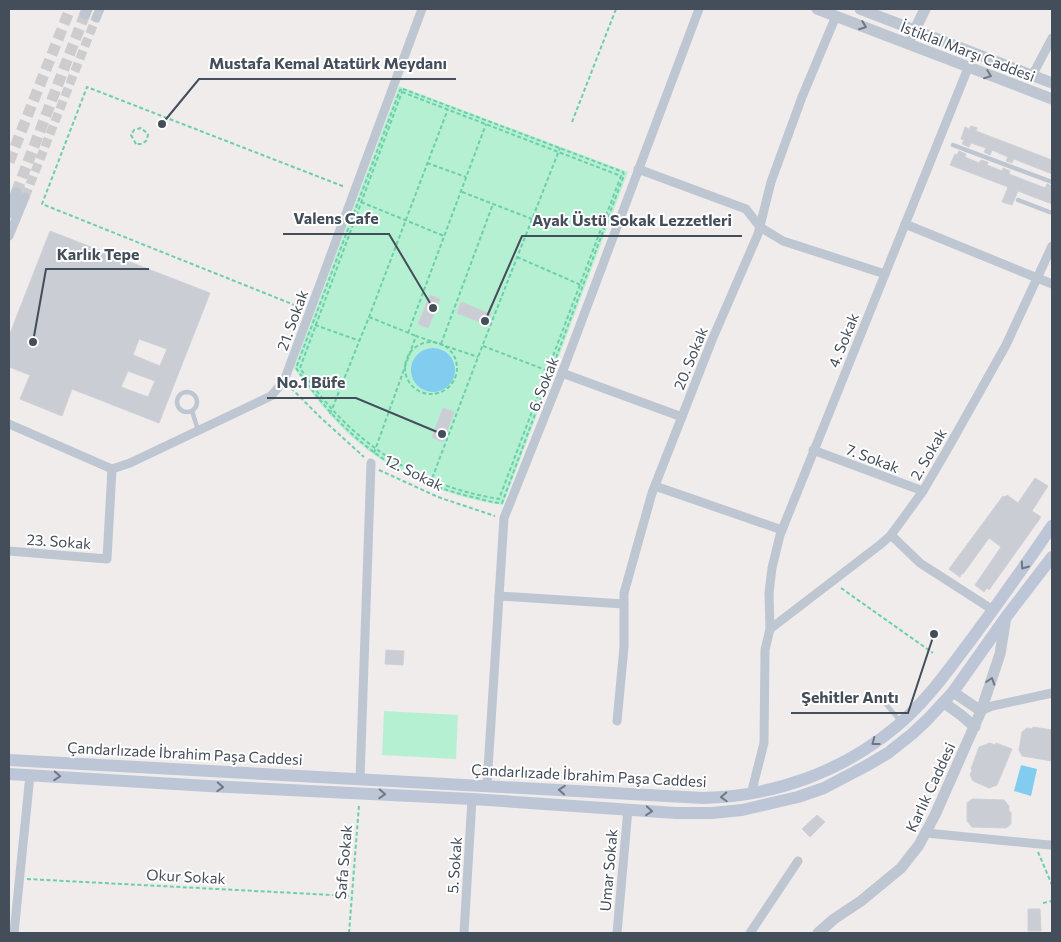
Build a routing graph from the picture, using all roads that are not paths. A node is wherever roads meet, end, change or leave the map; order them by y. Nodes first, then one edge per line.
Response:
1 (100, 9) edge
2 (422, 9) edge
3 (699, 9) edge
4 (817, 9) edge
5 (860, 9) edge
6 (925, 9) edge
7 (836, 16) junction
8 (96, 18) tunnel mouth
9 (914, 30) junction
10 (1052, 38) edge
11 (909, 45) junction
12 (968, 68) junction
13 (1032, 76) junction
14 (1052, 83) edge
15 (1052, 100) edge
16 (953, 145) dead end
17 (638, 170) junction
18 (1052, 182) edge
19 (20, 195) joint
20 (1018, 200) dead end
21 (9, 213) edge
22 (1052, 214) edge
23 (905, 224) junction
24 (760, 227) junction
25 (9, 236) edge
26 (1052, 246) edge
27 (885, 274) junction
28 (1037, 278) junction
29 (1052, 284) edge
30 (562, 373) junction
31 (192, 410) junction
32 (682, 418) junction
33 (9, 424) edge
34 (199, 432) junction
35 (813, 450) junction
36 (371, 463) road end
37 (112, 469) junction
38 (655, 486) junction
39 (923, 491) junction
40 (1052, 526) edge
41 (782, 530) junction
42 (891, 535) junction
43 (9, 551) edge
44 (1052, 557) edge
45 (499, 596) junction
46 (624, 604) junction
47 (993, 610) junction
48 (1006, 617) junction
49 (770, 629) junction
50 (939, 683) junction
51 (953, 692) junction
52 (1052, 693) edge
53 (880, 697) dead end
54 (943, 702) junction
55 (981, 711) junction
56 (617, 721) dead end
57 (901, 722) junction
58 (975, 728) junction
59 (9, 760) edge
60 (9, 774) edge
61 (30, 775) junction
62 (360, 779) junction
63 (487, 785) junction
64 (752, 794) junction
65 (472, 799) junction
66 (628, 809) junction
67 (926, 833) junction
68 (1050, 845) dead end
69 (798, 861) dead end
70 (14, 933) edge
71 (464, 933) edge
72 (617, 933) edge
73 (750, 933) edge
74 (818, 933) edge

1 - 8 street
2 - 34 street, 21. Sokak
3 - 17 street, 6. Sokak
4 - 7 street, İstiklal Marşı Caddesi
5 - 9 street, İstiklal Marşı Caddesi
6 - 9 street
7 -> 11 street, İstiklal Marşı Caddesi
7 - 24 street, 20. Sokak
9 - 11 street
9 - 13 street, İstiklal Marşı Caddesi
10 - 13 street
11 - 12 street, İstiklal Marşı Caddesi
12 -> 15 street, İstiklal Marşı Caddesi
12 - 23 street, 4. Sokak
13 - 14 street, İstiklal Marşı Caddesi
16 - 18 lane
17 - 24 street
17 - 30 street, 6. Sokak
19 - 21 street
19 - 25 street
20 - 22 lane
23 - 27 street, 4. Sokak
23 - 28 street
24 - 27 street
24 - 32 street, 20. Sokak
26 - 28 street, 2. Sokak
27 - 35 street, 4. Sokak
28 - 29 street
28 - 39 street, 2. Sokak
30 - 32 street
30 - 45 street, 6. Sokak
31 - 31 lane
31 - 34 lane
32 - 38 street, 20. Sokak
33 - 37 street
34 - 37 street, 21. Sokak
35 - 39 street, 7. Sokak
35 - 41 street, 4. Sokak
36 - 62 street
37 - 43 street, 23. Sokak
38 - 41 street
38 - 46 street, 20. Sokak
39 - 42 street, 2. Sokak
40 -> 47 main road, Çandarlızade İbrahim Paşa Caddesi
41 - 49 street, 4. Sokak
42 - 47 street
42 - 49 street, 2. Sokak
44 - 48 main road, Çandarlızade İbrahim Paşa Caddesi
45 - 46 street
45 - 63 street, 6. Sokak
46 - 56 street, 20. Sokak
47 - 50 main road, Çandarlızade İbrahim Paşa Caddesi
48 - 51 main road, Çandarlızade İbrahim Paşa Caddesi
55 -> 48 street, Karlık Caddesi
49 - 64 street, 4. Sokak
50 - 51 main road
50 - 57 main road, Çandarlızade İbrahim Paşa Caddesi
51 - 54 main road, Çandarlızade İbrahim Paşa Caddesi
51 - 55 street
52 - 55 street
53 - 57 lane
54 - 58 street
66 -> 54 main road, Çandarlızade İbrahim Paşa Caddesi
55 - 58 street, Karlık Caddesi
57 -> 64 main road, Çandarlızade İbrahim Paşa Caddesi
58 - 67 street, Karlık Caddesi
59 - 62 main road, Çandarlızade İbrahim Paşa Caddesi
60 - 61 main road, Çandarlızade İbrahim Paşa Caddesi
61 -> 65 main road, Çandarlızade İbrahim Paşa Caddesi
61 - 70 street
62 - 63 main road, Çandarlızade İbrahim Paşa Caddesi
64 -> 63 main road, Çandarlızade İbrahim Paşa Caddesi
65 - 66 main road, Çandarlızade İbrahim Paşa Caddesi
65 - 71 street, 5. Sokak
66 - 72 street, Umar Sokak
67 - 68 street
67 - 74 street, Karlık Caddesi
69 - 73 street

